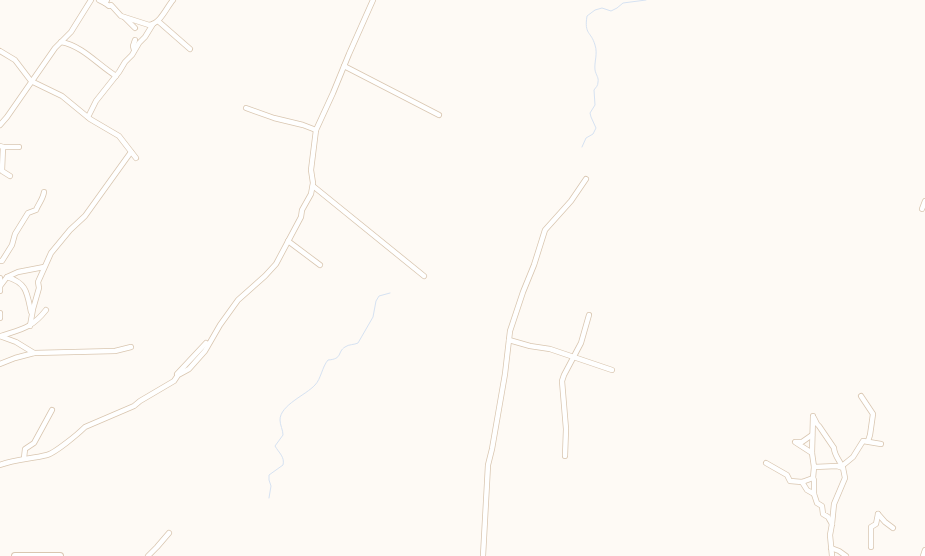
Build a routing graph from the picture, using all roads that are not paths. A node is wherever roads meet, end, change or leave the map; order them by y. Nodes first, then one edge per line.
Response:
1 (90, 0) edge
2 (99, 0) edge
3 (174, 0) edge
4 (373, 0) edge
5 (106, 1) edge
6 (124, 17) junction
7 (158, 21) junction
8 (153, 24) junction
9 (135, 28) dead end
10 (135, 40) dead end
11 (61, 42) junction
12 (190, 49) dead end
13 (0, 51) edge
14 (134, 51) junction
15 (344, 66) junction
16 (116, 76) junction
17 (31, 81) junction
18 (246, 108) dead end
19 (439, 115) dead end
20 (88, 117) junction
21 (0, 125) edge
22 (316, 130) junction
23 (2, 146) edge
24 (19, 147) dead end
25 (131, 152) junction
26 (136, 158) dead end
27 (10, 176) dead end
28 (586, 179) dead end
29 (312, 186) junction
30 (44, 192) dead end
31 (925, 201) edge
32 (922, 209) dead end
33 (288, 241) junction
34 (0, 262) edge
35 (320, 265) dead end
36 (44, 268) junction
37 (424, 276) dead end
38 (6, 277) junction
39 (0, 278) edge
40 (1, 285) edge
41 (0, 291) edge
42 (46, 310) dead end
43 (0, 313) edge
44 (32, 315) junction
45 (590, 315) dead end
46 (0, 318) edge
47 (30, 326) junction
48 (16, 332) junction
49 (0, 335) edge
50 (509, 340) junction
51 (16, 342) junction
52 (131, 347) dead end
53 (34, 353) junction
54 (574, 356) junction
55 (1, 363) edge
56 (612, 370) dead end
57 (861, 396) dead end
58 (52, 410) dead end
59 (812, 435) junction
60 (868, 441) junction
61 (881, 444) dead end
62 (812, 453) junction
63 (566, 456) dead end
64 (24, 458) junction
65 (766, 463) dead end
66 (0, 465) edge
67 (814, 467) junction
68 (842, 467) junction
69 (813, 478) junction
70 (802, 482) junction
71 (814, 494) junction
72 (832, 524) junction
73 (893, 528) dead end
74 (169, 533) dead end
75 (871, 547) dead end
76 (831, 548) junction
77 (925, 550) edge
78 (15, 556) edge
79 (60, 556) edge
80 (148, 556) edge
81 (483, 556) edge
82 (832, 556) edge
83 (846, 556) edge
84 (923, 556) edge

1 - 11 street
2 - 5 street
3 - 7 street
4 - 15 street
5 - 6 street
6 - 8 street
6 - 9 street
7 - 8 street
7 - 12 street
8 - 14 street
10 - 14 street
11 - 16 street
11 - 17 street
13 - 17 street
14 - 16 street
15 - 19 street
15 - 22 street
16 - 20 street
17 - 20 street
17 - 21 street
18 - 22 street
20 - 25 street
22 - 29 street
23 - 24 street
23 - 27 street
25 - 26 street
25 - 36 street
28 - 50 street
29 - 33 street
29 - 37 street
30 - 34 street
31 - 32 street
33 - 35 street
33 - 64 street
36 - 38 street
36 - 44 street
38 - 40 street
38 - 44 street
39 - 40 street
40 - 41 street
42 - 47 street
43 - 46 street
44 - 47 street
45 - 54 street
47 - 48 street
48 - 49 street
48 - 51 street
49 - 51 street
50 - 54 street
50 - 81 street
51 - 53 street
52 - 53 street
53 - 55 street
54 - 56 street
54 - 63 street
57 - 60 street
58 - 64 street
59 - 62 street
59 - 62 street
59 - 68 street
60 - 61 street
60 - 68 street
62 - 67 street
64 - 66 street
65 - 70 street
67 - 68 street
67 - 69 street
68 - 72 street
69 - 70 street
69 - 71 street
70 - 71 street
71 - 72 street
72 - 76 street
73 - 75 street
74 - 80 street
76 - 82 street
76 - 83 street
77 - 84 street
78 - 79 street

